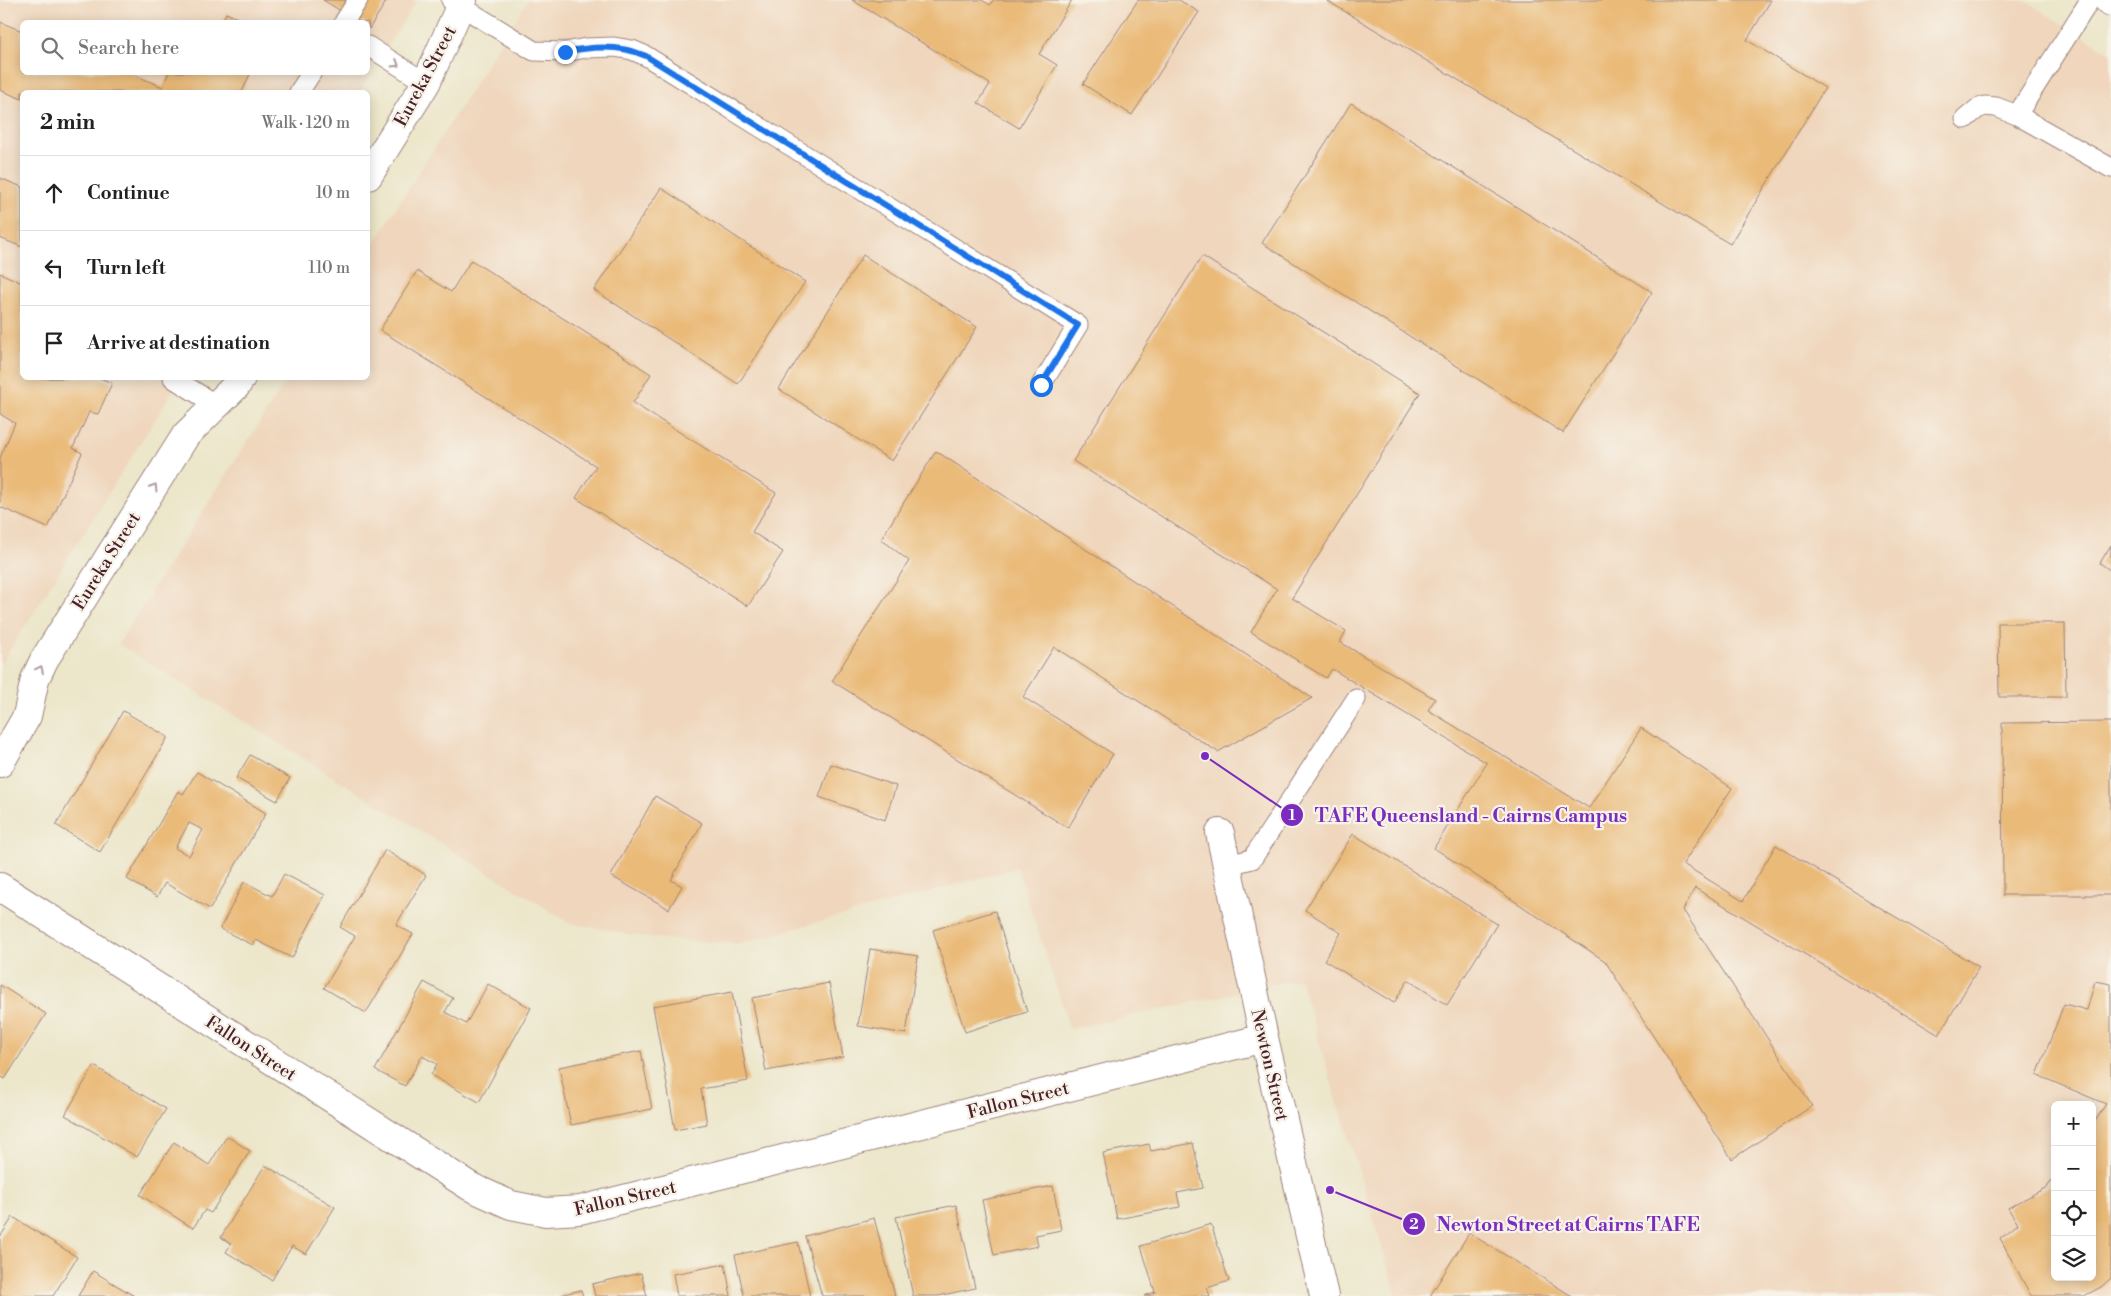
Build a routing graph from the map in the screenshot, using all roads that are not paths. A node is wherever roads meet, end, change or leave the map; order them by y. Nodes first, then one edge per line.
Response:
1 (358, 0) edge
2 (2090, 0) edge
3 (2108, 0) edge
4 (458, 2) edge
5 (2111, 2) edge
6 (345, 20) edge
7 (370, 47) edge
8 (310, 75) edge
9 (426, 83) junction
10 (300, 90) edge
11 (2017, 115) junction
12 (1965, 119) dead end
13 (2111, 168) edge
14 (370, 173) edge
15 (176, 380) edge
16 (240, 380) edge
17 (1041, 385) dead end
18 (216, 405) junction
19 (1356, 699) dead end
20 (0, 762) edge
21 (1220, 833) dead end
22 (1228, 865) junction
23 (0, 887) edge
24 (1264, 1038) junction
25 (1324, 1296) edge

1 - 6 lane
2 - 11 lane
3 - 5 street
4 - 9 street, Eureka Street
4 - 17 lane
7 -> 9 lane
8 - 10 lane
9 - 14 street, Eureka Street
11 - 12 lane
11 - 13 lane
15 - 18 lane
16 - 18 street, Eureka Street
20 -> 18 street, Eureka Street
19 - 22 lane
21 - 22 street, Newton Street
22 - 24 street, Newton Street
23 - 24 street, Fallon Street
24 - 25 street, Newton Street

